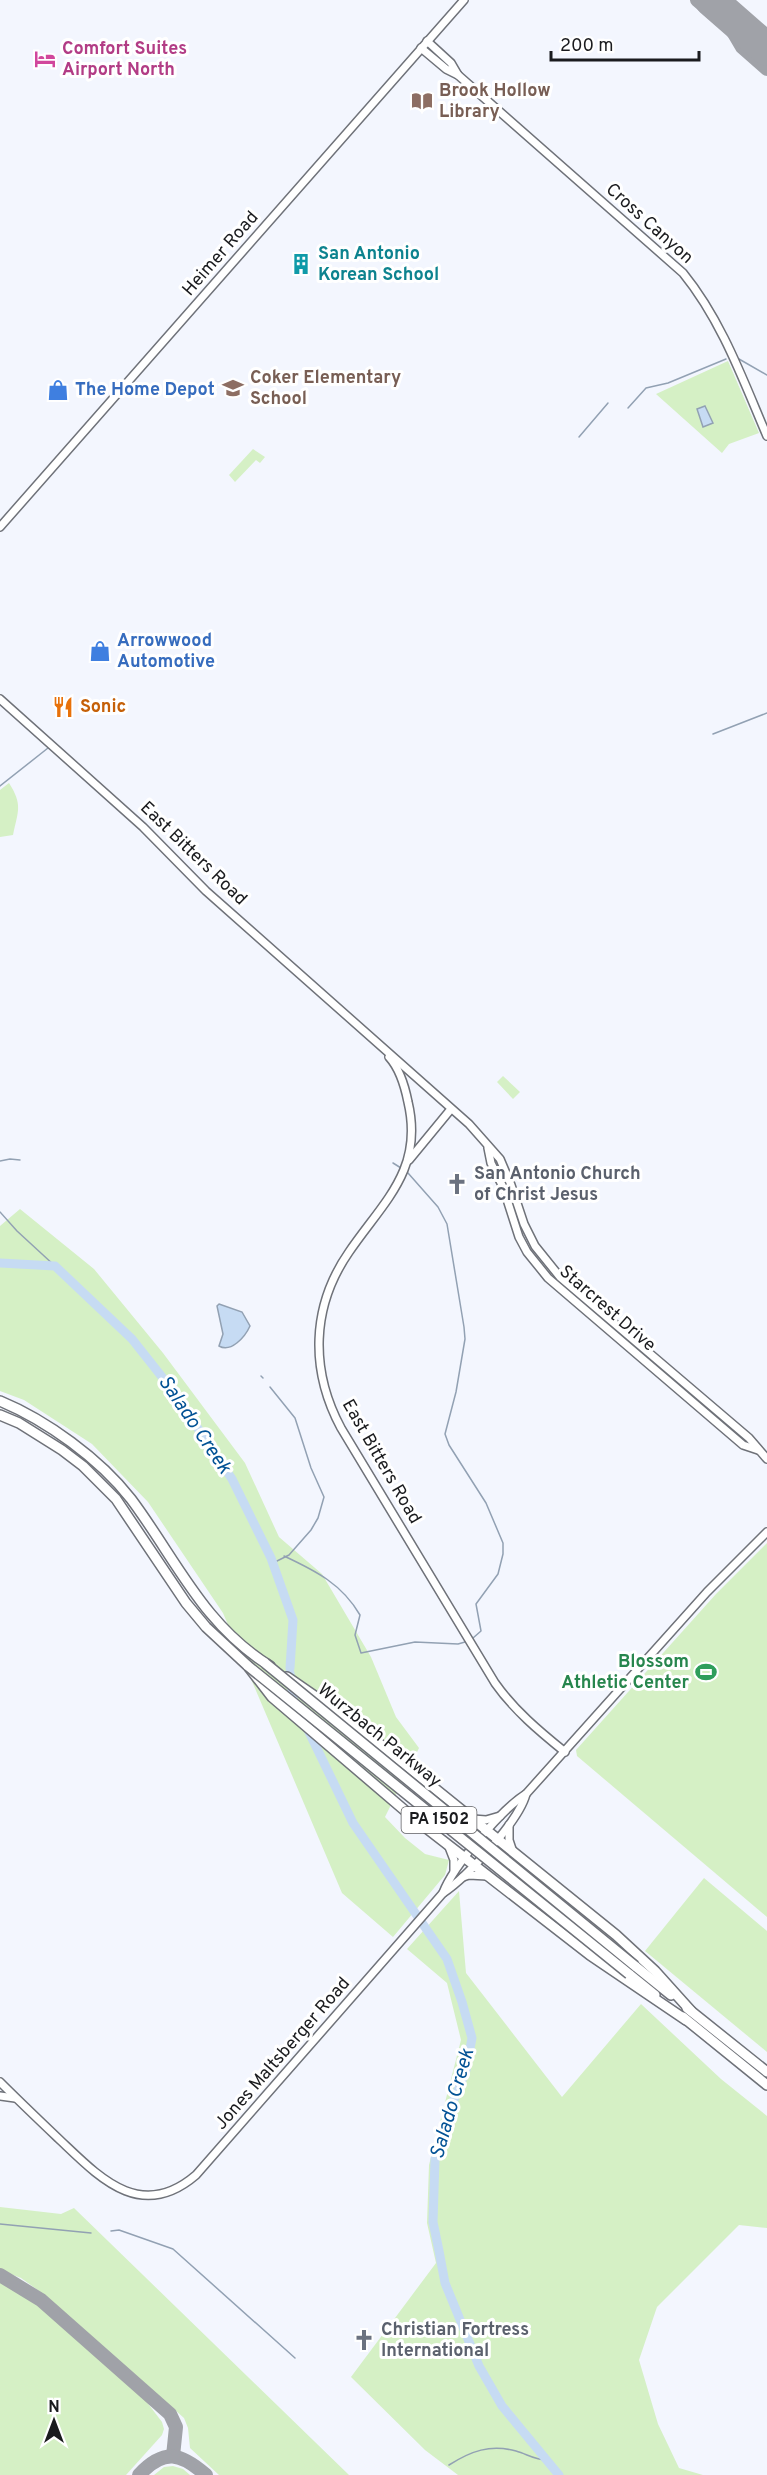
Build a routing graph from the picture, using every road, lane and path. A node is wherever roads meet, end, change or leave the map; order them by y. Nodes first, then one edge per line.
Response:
1 (464, 0) edge
2 (427, 41) junction
3 (421, 48) junction
4 (458, 75) junction
5 (767, 436) edge
6 (0, 527) edge
7 (0, 699) edge
8 (365, 1030) junction
9 (451, 1109) junction
10 (488, 1148) junction
11 (409, 1160) junction
12 (517, 1204) junction
13 (508, 1206) junction
14 (537, 1249) junction
15 (529, 1254) junction
16 (0, 1401) edge
17 (0, 1414) edge
18 (760, 1451) junction
19 (767, 1459) edge
20 (767, 1532) edge
21 (265, 1663) junction
22 (248, 1666) junction
23 (565, 1752) junction
24 (526, 1794) junction
25 (502, 1815) junction
26 (470, 1818) junction
27 (509, 1824) junction
28 (487, 1832) junction
29 (496, 1840) junction
30 (448, 1845) junction
31 (513, 1852) junction
32 (465, 1857) junction
33 (474, 1864) junction
34 (454, 1872) junction
35 (491, 1876) junction
36 (463, 1877) junction
37 (443, 1893) junction
38 (632, 1970) junction
39 (688, 2015) junction
40 (767, 2072) edge
41 (0, 2082) edge
42 (767, 2085) edge
43 (0, 2096) edge
44 (16, 2098) junction

1 - 2 main road, Heimer Road
2 - 3 main road, Heimer Road
2 - 4 main road, Cross Canyon
3 - 4 main road, Cross Canyon
3 - 6 main road, Heimer Road
4 - 5 main road, Cross Canyon
7 - 8 main road, East Bitters Road
8 - 9 main road, Starcrest Drive
8 - 11 main road
9 - 10 main road, Starcrest Drive
9 - 11 main road
10 - 12 main road, Starcrest Drive
10 - 13 main road, Starcrest Drive
11 - 23 main road, East Bitters Road
12 - 13 main road
12 - 14 main road, Starcrest Drive
13 - 15 main road, Starcrest Drive
14 - 15 main road
14 - 18 main road, Starcrest Drive
15 - 18 main road, Starcrest Drive
16 - 21 highway, Wurzbach Parkway / PA 1502
17 - 22 highway, Wurzbach Parkway / PA 1502
18 - 19 main road, Starcrest Drive
20 - 23 main road, Jones Maltsberger Road
21 - 26 highway, bridge
21 - 38 highway, Wurzbach Parkway / PA 1502, bridge
22 - 30 highway, bridge
22 - 38 highway, Wurzbach Parkway / PA 1502, bridge
23 - 24 main road, Jones Maltsberger Road
24 - 25 main road, Jones Maltsberger Road
24 - 27 main road, Jones Maltsberger Road
25 - 26 main road
25 - 28 main road, Jones Maltsberger Road
26 - 28 highway
27 - 29 main road, Jones Maltsberger Road
27 - 31 main road
28 - 29 highway
28 - 32 main road, Jones Maltsberger Road
29 - 31 highway
29 - 33 main road, Jones Maltsberger Road
30 - 32 highway
30 - 34 main road
31 - 35 highway
31 - 39 highway
32 - 33 highway
32 - 34 main road, Jones Maltsberger Road
33 - 35 highway
33 - 36 main road, Jones Maltsberger Road
34 - 37 main road, Jones Maltsberger Road
35 - 36 main road
35 - 39 highway
36 - 37 main road, Jones Maltsberger Road
37 - 44 main road, Jones Maltsberger Road
38 - 39 highway, Wurzbach Parkway / PA 1502
39 - 40 highway, Wurzbach Parkway / PA 1502
39 - 42 highway, Wurzbach Parkway / PA 1502
41 - 44 main road
43 - 44 main road

